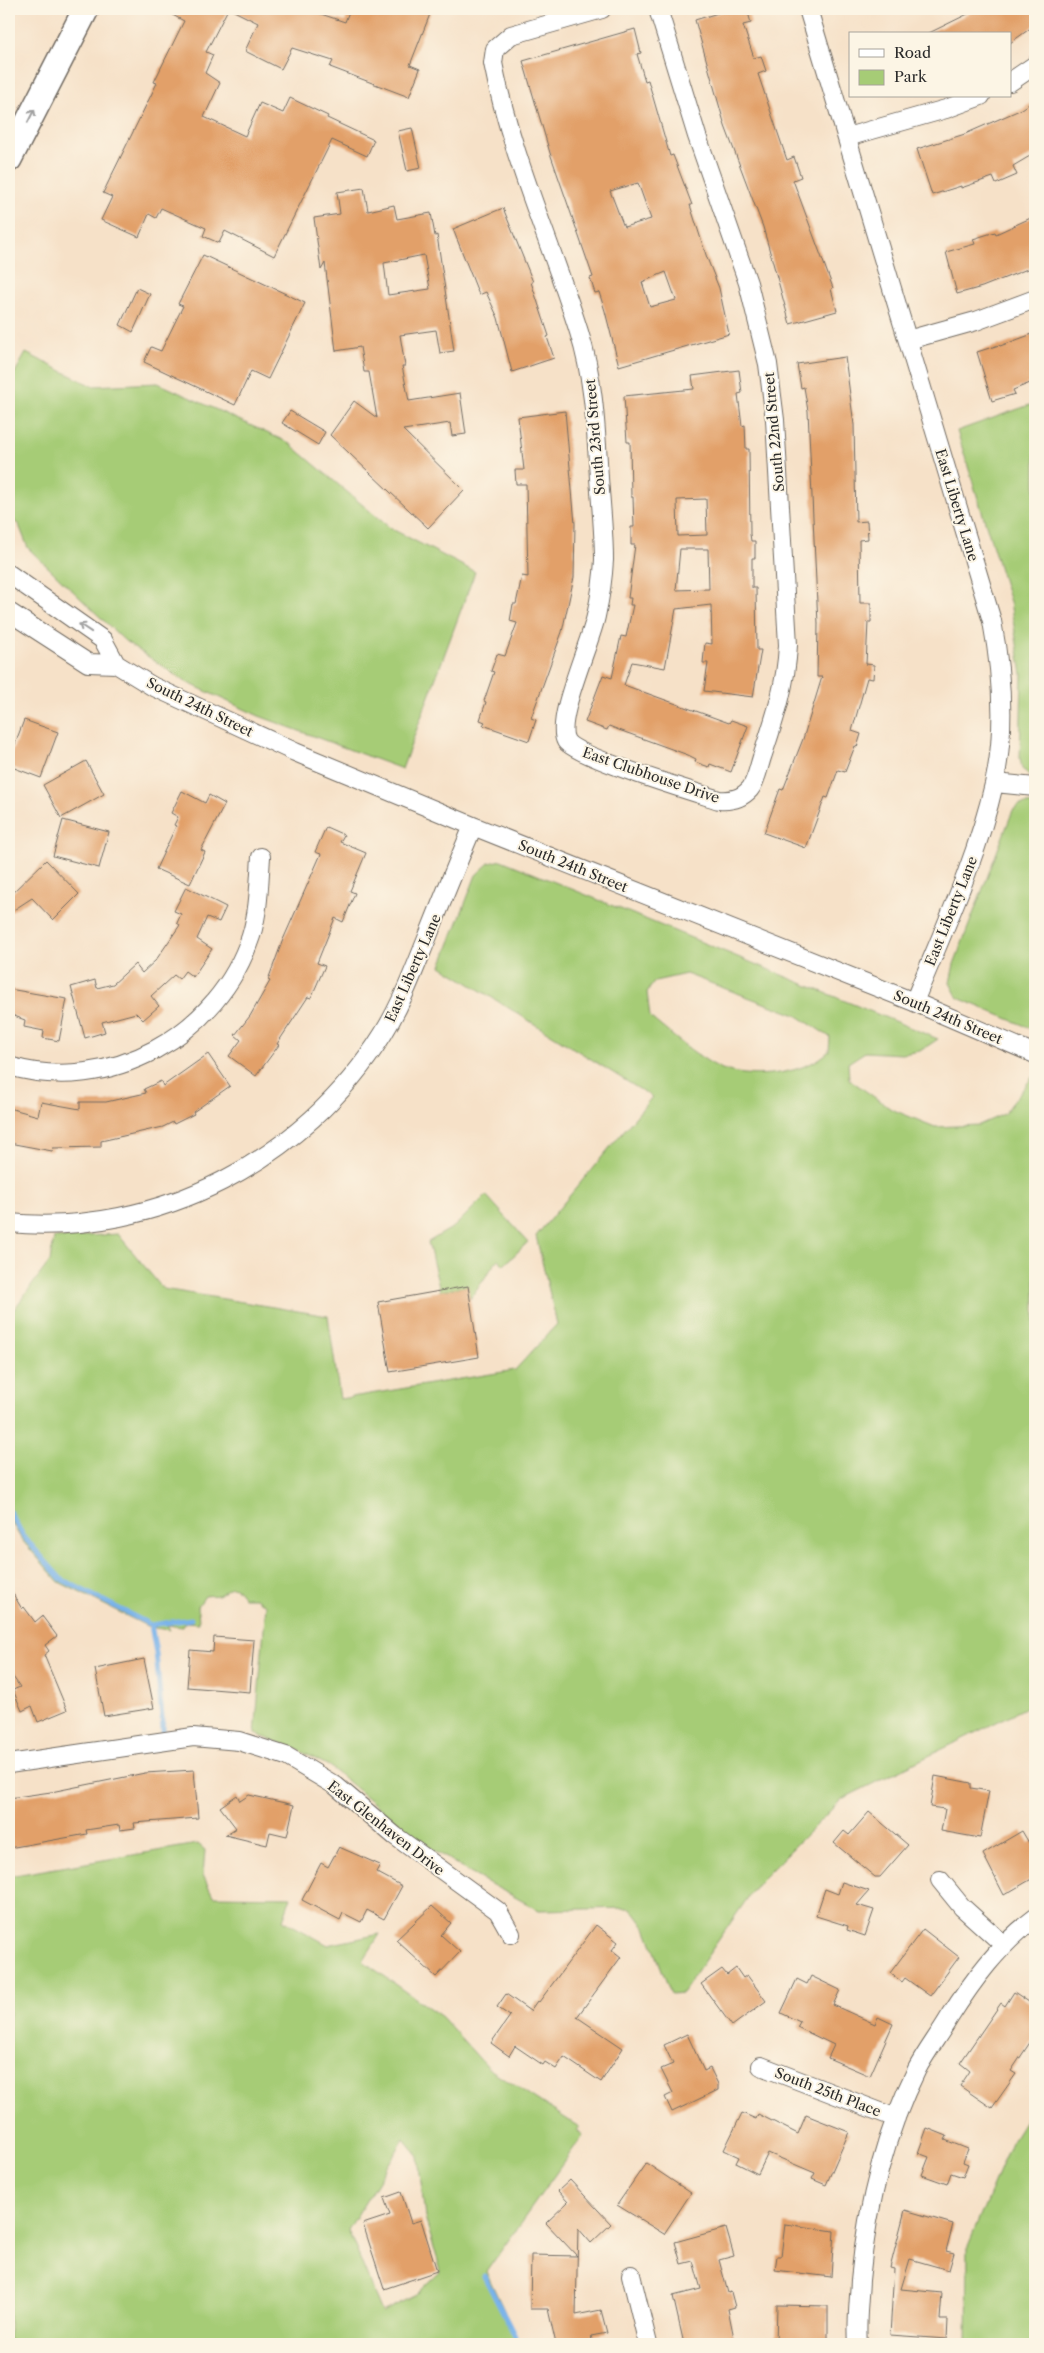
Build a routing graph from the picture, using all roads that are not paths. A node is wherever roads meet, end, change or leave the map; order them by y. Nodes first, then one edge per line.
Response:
1 (86, 9) edge
2 (602, 9) edge
3 (658, 9) edge
4 (808, 9) edge
5 (1035, 65) edge
6 (1012, 81) edge
7 (975, 98) edge
8 (847, 137) junction
9 (9, 160) edge
10 (1035, 299) edge
11 (908, 340) junction
12 (9, 574) edge
13 (9, 612) edge
14 (116, 664) junction
15 (566, 743) joint
16 (995, 783) junction
17 (1035, 787) edge
18 (737, 800) joint
19 (473, 826) junction
20 (261, 857) dead end
21 (914, 1002) junction
22 (1035, 1054) edge
23 (9, 1066) edge
24 (9, 1223) edge
25 (9, 1764) edge
26 (940, 1880) dead end
27 (1035, 1918) edge
28 (511, 1934) dead end
29 (1003, 1944) junction
30 (761, 2066) dead end
31 (896, 2118) junction
32 (631, 2275) dead end
33 (648, 2344) edge
34 (858, 2344) edge

9 -> 1 highway
2 - 15 street, South 23rd Street
3 - 18 street, South 22nd Street
4 - 8 street, East Liberty Lane
5 - 6 street
7 - 8 street
8 - 11 street, East Liberty Lane
10 - 11 street
11 - 16 street, East Liberty Lane
14 -> 12 street
13 - 14 street, South 24th Street
14 - 19 street, South 24th Street
15 - 18 street, East Clubhouse Drive
16 - 17 street
16 - 21 street, East Liberty Lane
19 - 21 street, South 24th Street
19 - 24 street, East Liberty Lane
20 - 23 street
21 - 22 street, South 24th Street
25 - 28 street, East Glenhaven Drive
26 - 29 street
27 - 29 street
29 - 31 street
30 - 31 street, South 25th Place
31 - 34 street
32 - 33 street

